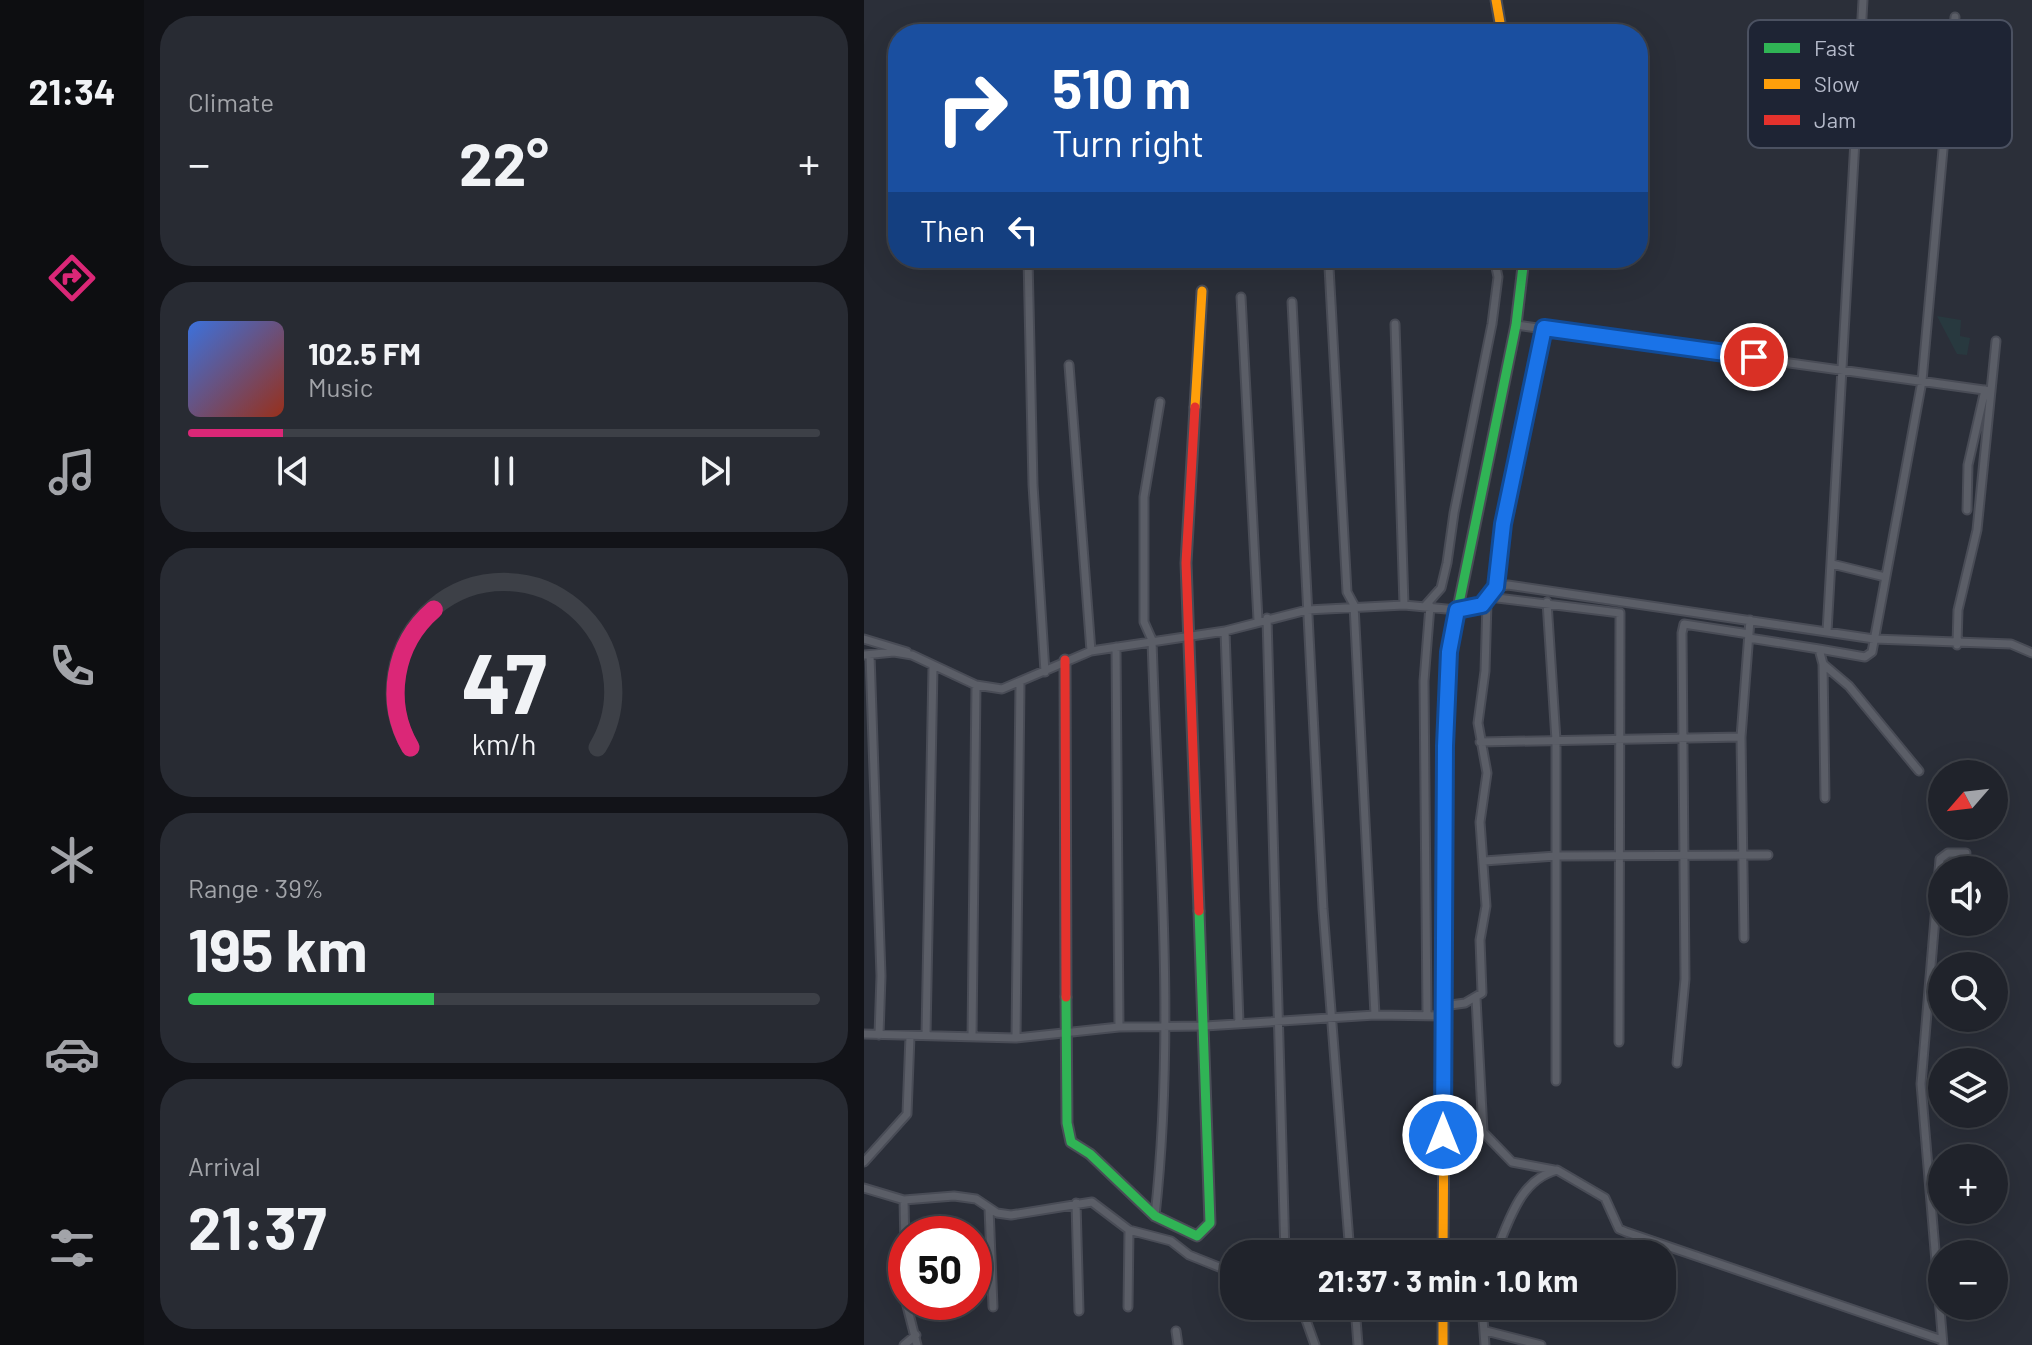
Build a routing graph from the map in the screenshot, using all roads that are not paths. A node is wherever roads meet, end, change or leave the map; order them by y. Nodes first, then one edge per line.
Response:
1 (1496, 0) edge
2 (1863, 0) edge
3 (1955, 17) dead end
4 (1862, 20) edge
5 (1955, 20) edge
6 (1500, 24) edge
7 (1855, 148) edge
8 (1943, 148) edge
9 (1028, 268) edge
10 (1329, 268) edge
11 (1496, 268) edge
12 (1523, 268) edge
13 (1202, 291) dead end
14 (1241, 297) dead end
15 (1292, 302) dead end
16 (1395, 324) dead end
17 (1516, 325) junction
18 (1544, 328) junction
19 (1996, 341) dead end
20 (1069, 365) dead end
21 (1844, 369) junction
22 (1922, 381) junction
23 (1988, 390) junction
24 (1160, 402) dead end
25 (1978, 522) junction
26 (1832, 564) junction
27 (1885, 577) junction
28 (1496, 587) junction
29 (1488, 599) junction
30 (1547, 602) junction
31 (1354, 605) junction
32 (1404, 605) junction
33 (1427, 606) junction
34 (1307, 610) junction
35 (1457, 610) junction
36 (1262, 619) junction
37 (1750, 620) junction
38 (1225, 631) junction
39 (1827, 632) junction
40 (1188, 634) junction
41 (1749, 636) junction
42 (864, 639) edge
43 (1874, 639) junction
44 (1152, 640) junction
45 (1957, 645) junction
46 (1116, 647) junction
47 (1819, 649) junction
48 (1091, 651) junction
49 (2032, 653) edge
50 (867, 655) edge
51 (912, 655) junction
52 (1065, 660) junction
53 (1823, 664) junction
54 (933, 667) junction
55 (1045, 672) junction
56 (1020, 683) junction
57 (976, 685) junction
58 (1741, 737) junction
59 (1622, 738) junction
60 (1683, 738) junction
61 (1556, 740) junction
62 (1480, 742) junction
63 (1919, 771) dead end
64 (1825, 798) dead end
65 (1966, 853) dead end
66 (1684, 854) junction
67 (1744, 854) junction
68 (1621, 855) junction
69 (1768, 855) dead end
70 (1556, 856) junction
71 (1484, 861) junction
72 (1744, 938) dead end
73 (1476, 998) junction
74 (1443, 1011) junction
75 (1427, 1014) junction
76 (1375, 1015) junction
77 (1332, 1018) junction
78 (1279, 1020) junction
79 (1239, 1023) junction
80 (1205, 1026) junction
81 (1119, 1027) junction
82 (1164, 1027) junction
83 (864, 1034) edge
84 (1069, 1034) junction
85 (879, 1035) junction
86 (926, 1035) junction
87 (910, 1036) junction
88 (972, 1037) junction
89 (1016, 1038) junction
90 (1619, 1042) dead end
91 (1677, 1063) dead end
92 (1556, 1081) dead end
93 (864, 1162) edge
94 (1557, 1170) junction
95 (864, 1188) edge
96 (904, 1200) junction
97 (1076, 1203) junction
98 (989, 1208) junction
99 (904, 1216) edge
100 (1155, 1216) junction
101 (1129, 1230) junction
102 (1285, 1240) edge
103 (1349, 1240) edge
104 (1443, 1240) edge
105 (1501, 1240) edge
106 (1220, 1267) edge
107 (993, 1307) dead end
108 (1128, 1307) dead end
109 (1079, 1311) dead end
110 (911, 1320) edge
111 (1306, 1320) edge
112 (1356, 1320) edge
113 (1443, 1320) edge
114 (1484, 1320) edge
115 (1176, 1331) dead end
116 (1486, 1331) junction
117 (916, 1335) junction
118 (1943, 1342) edge
119 (904, 1345) edge
120 (917, 1345) edge
121 (1178, 1345) edge
122 (1315, 1345) edge
123 (1358, 1345) edge
124 (1443, 1345) edge
125 (1485, 1345) edge
126 (1541, 1345) edge

1 - 6 street
2 - 4 street
3 - 5 street
7 - 21 street
8 - 22 street
9 - 55 street
10 - 31 street
11 - 33 street
12 - 17 street
13 - 40 street
14 - 36 street
15 - 34 street
16 - 32 street
17 - 18 street
17 - 35 street
18 - 21 street
18 - 28 street
19 - 23 street
20 - 48 street
21 - 22 street
21 - 26 street
22 - 23 street
22 - 27 street
23 - 25 street
23 - 25 street
24 - 44 street
25 - 45 street
26 - 27 street
26 - 39 street
27 - 43 street
28 - 29 street
28 - 37 street
29 - 30 street
29 - 35 street
29 - 62 street
30 - 59 street
30 - 61 street
31 - 32 street
31 - 34 street
31 - 76 street
32 - 33 street
33 - 35 street
33 - 75 street
34 - 36 street
34 - 77 street
35 - 74 street
36 - 38 street
36 - 78 street
37 - 39 street
37 - 41 street
38 - 40 street
38 - 79 street
39 - 43 street
40 - 44 street
40 - 80 street
41 - 47 street
41 - 58 street
41 - 60 street
42 - 51 street
43 - 45 street
43 - 47 street
44 - 46 street
44 - 82 street
45 - 49 street
46 - 48 street
46 - 81 street
47 - 53 street
48 - 52 street
50 - 51 street
50 - 85 street
51 - 54 street
52 - 55 street
52 - 84 street
53 - 63 street
53 - 64 street
54 - 57 street
54 - 86 street
55 - 56 street
56 - 57 street
56 - 89 street
57 - 88 street
58 - 60 street
58 - 67 street
59 - 60 street
59 - 61 street
59 - 68 street
60 - 66 street
61 - 62 street
61 - 70 street
62 - 71 street
65 - 118 street
66 - 67 street
66 - 68 street
66 - 91 street
67 - 69 street
67 - 72 street
68 - 70 street
68 - 90 street
70 - 71 street
70 - 92 street
71 - 73 street
73 - 74 street
73 - 94 street
74 - 75 street
74 - 104 street
75 - 76 street
76 - 77 street
77 - 78 street
77 - 103 street
78 - 79 street
78 - 102 street
79 - 80 street
80 - 82 street
80 - 100 street
81 - 82 street
81 - 84 street
82 - 100 street
83 - 85 street
84 - 89 street
84 - 100 street
85 - 87 street
86 - 87 street
86 - 88 street
87 - 93 street
88 - 89 street
94 - 105 street
94 - 118 street
95 - 96 street
96 - 98 street
96 - 99 street
97 - 98 street
97 - 101 street
97 - 109 street
98 - 107 street
101 - 106 street
101 - 108 street
110 - 117 street
111 - 122 street
112 - 123 street
113 - 124 street
114 - 116 street
115 - 121 street
116 - 125 street
116 - 126 street
117 - 119 street
117 - 120 street

